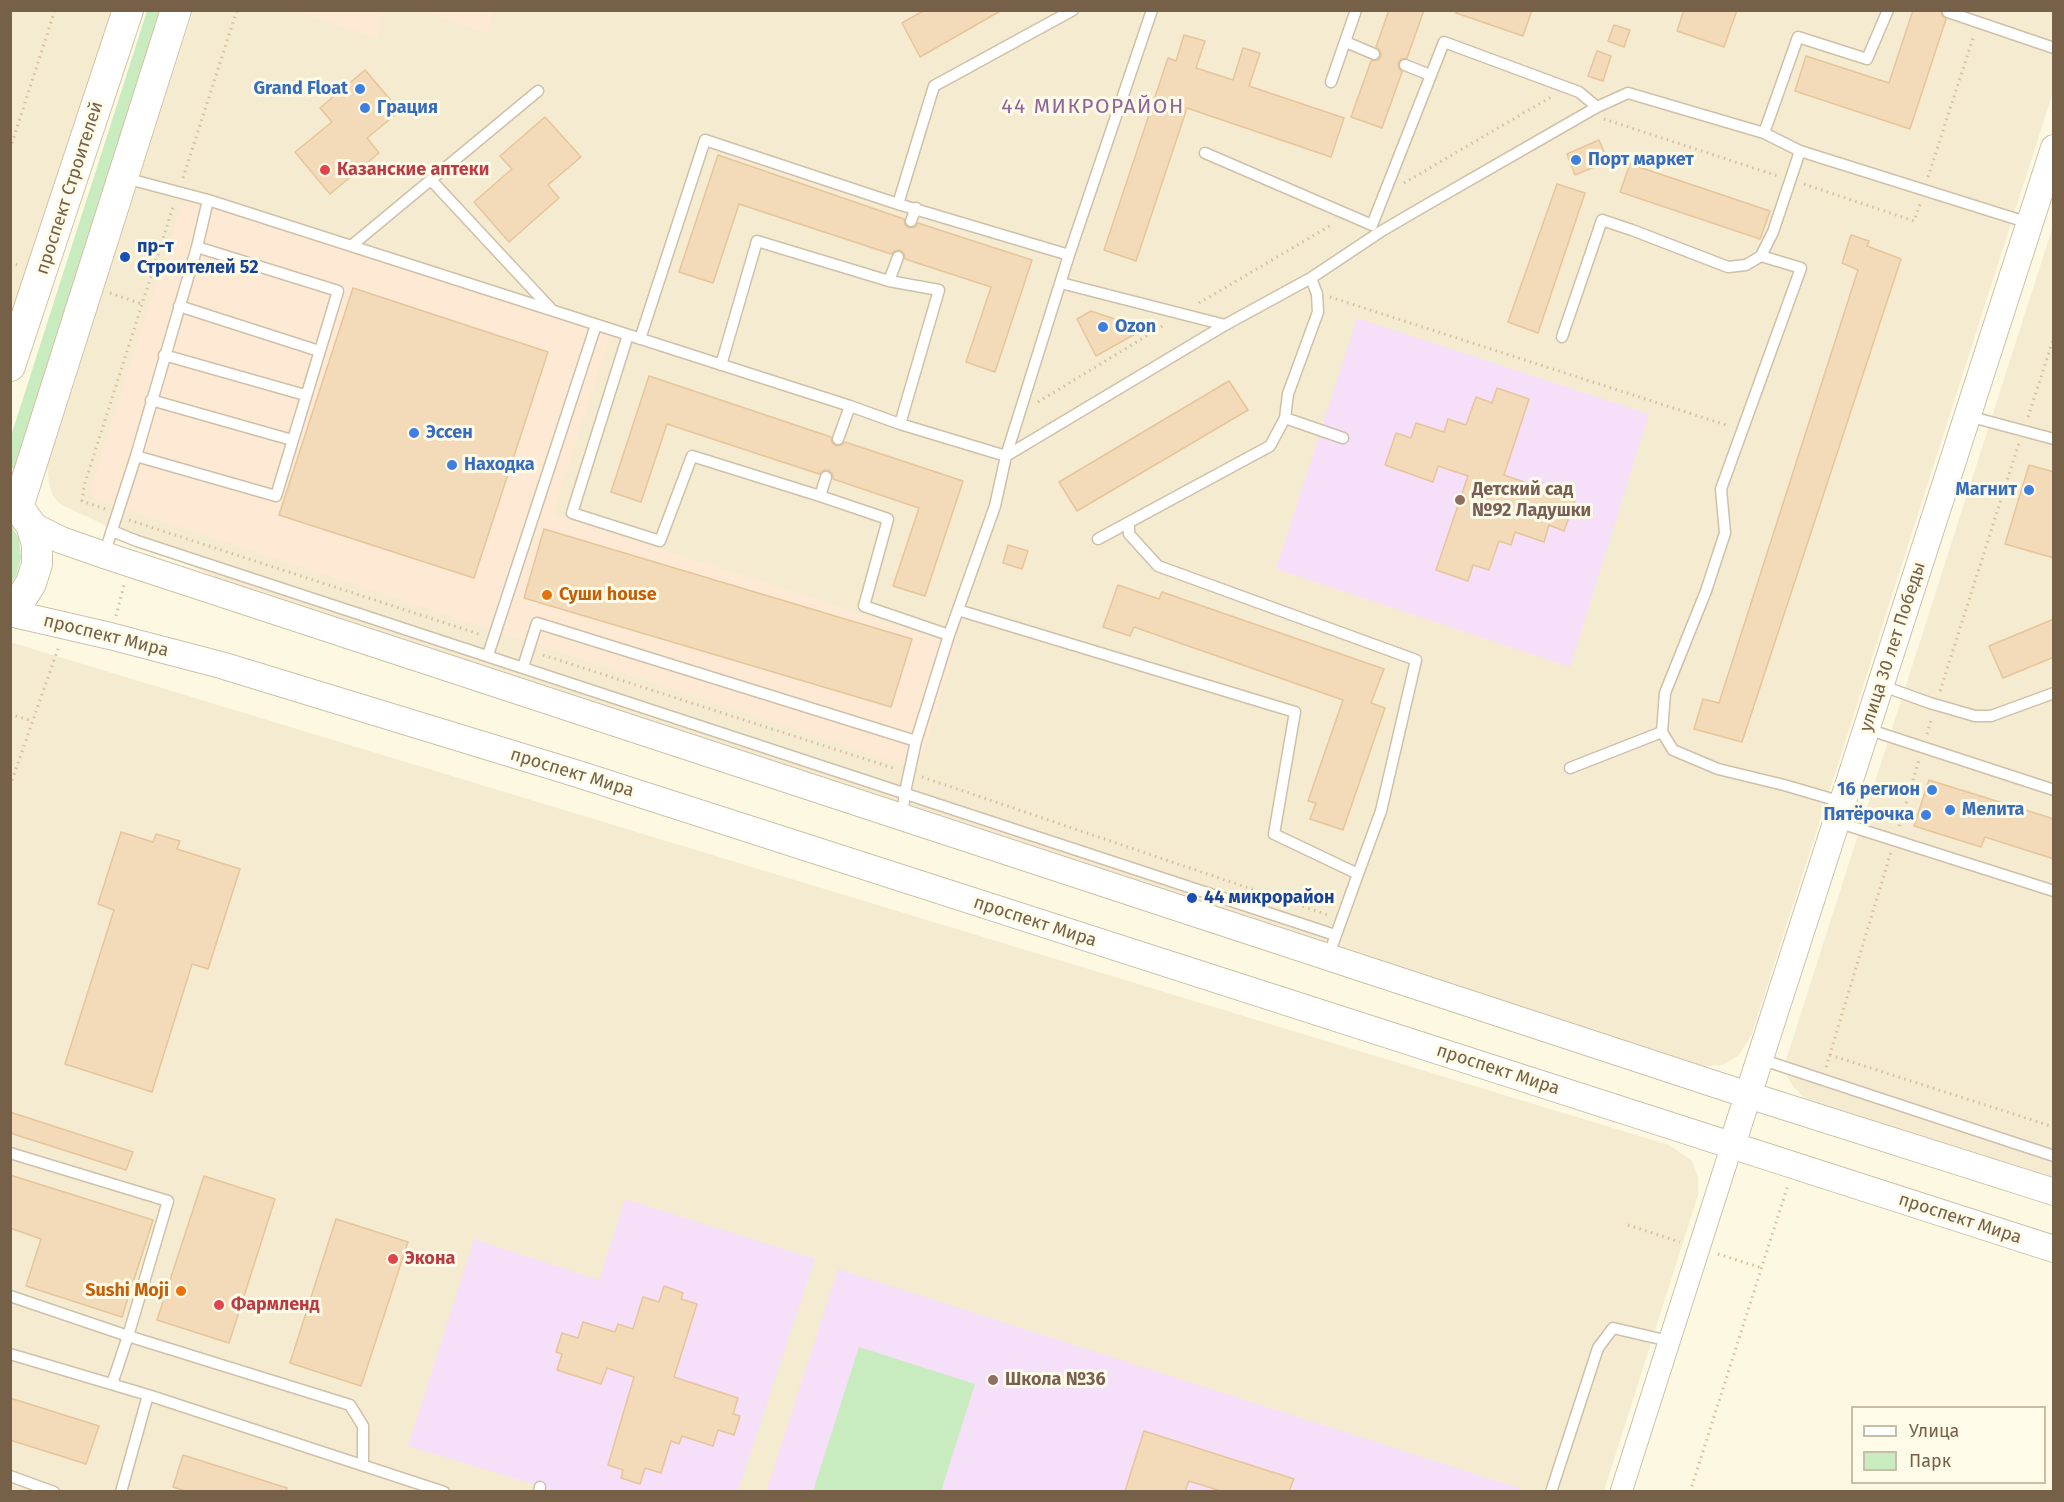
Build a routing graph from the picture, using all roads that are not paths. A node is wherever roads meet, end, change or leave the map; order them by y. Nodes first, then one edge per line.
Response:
1 (128, 10) edge
2 (176, 10) edge
3 (1073, 10) edge
4 (1152, 10) edge
5 (1356, 10) edge
6 (1888, 10) edge
7 (1948, 12) dead end
8 (1346, 42) junction
9 (2054, 48) edge
10 (1374, 54) dead end
11 (1405, 65) dead end
12 (1430, 75) junction
13 (1331, 82) dead end
14 (538, 92) dead end
15 (1597, 107) junction
16 (1764, 133) junction
17 (2054, 148) edge
18 (1800, 151) junction
19 (1205, 153) dead end
20 (124, 177) junction
21 (432, 180) junction
22 (208, 200) junction
23 (898, 204) junction
24 (916, 208) junction
25 (911, 221) dead end
26 (2029, 223) junction
27 (1376, 229) junction
28 (351, 246) junction
29 (197, 247) junction
30 (1069, 255) junction
31 (1761, 256) junction
32 (898, 257) dead end
33 (1311, 278) junction
34 (889, 281) junction
35 (1061, 283) junction
36 (179, 306) junction
37 (552, 310) junction
38 (596, 325) junction
39 (1226, 325) junction
40 (628, 335) junction
41 (1562, 337) dead end
42 (640, 339) junction
43 (319, 351) junction
44 (164, 355) junction
45 (721, 364) junction
46 (10, 366) edge
47 (305, 395) junction
48 (151, 400) junction
49 (850, 406) junction
50 (1967, 416) junction
51 (1285, 418) junction
52 (900, 424) junction
53 (1343, 438) dead end
54 (838, 439) dead end
55 (2054, 439) edge
56 (292, 440) junction
57 (136, 456) junction
58 (1006, 456) junction
59 (826, 477) dead end
60 (820, 496) junction
61 (20, 512) edge
62 (1129, 523) junction
63 (112, 531) junction
64 (1098, 539) dead end
65 (104, 555) junction
66 (10, 609) edge
67 (958, 610) junction
68 (10, 613) edge
69 (949, 635) junction
70 (488, 655) junction
71 (523, 667) junction
72 (1880, 685) junction
73 (2054, 693) edge
74 (1866, 729) junction
75 (1662, 732) junction
76 (916, 741) junction
77 (1570, 768) dead end
78 (2054, 790) edge
79 (905, 792) junction
80 (1839, 812) junction
81 (902, 817) junction
82 (1358, 874) junction
83 (2054, 891) edge
84 (1332, 946) junction
85 (1760, 1059) junction
86 (1748, 1095) junction
87 (1732, 1145) junction
88 (10, 1153) edge
89 (2054, 1156) edge
90 (2054, 1192) edge
91 (2054, 1249) edge
92 (10, 1296) edge
93 (128, 1336) junction
94 (1669, 1341) junction
95 (10, 1353) edge
96 (112, 1384) junction
97 (148, 1395) junction
98 (363, 1465) junction
99 (10, 1476) edge
100 (54, 1491) edge
101 (121, 1491) edge
102 (444, 1491) edge
103 (1551, 1491) edge
104 (1621, 1491) edge

1 - 46 main road, проспект Строителей
2 - 20 main road
3 - 23 lane
4 - 30 lane
5 - 8 lane
6 - 16 lane
7 - 9 lane
8 - 10 lane
8 - 13 lane
11 - 12 lane
12 - 15 lane
12 - 27 lane
14 - 21 lane
15 - 16 lane
15 - 27 lane
16 - 18 lane
17 - 26 street, улица 30 лет Победы
18 - 26 lane
18 - 31 lane
19 - 27 lane
20 - 22 lane
20 - 61 main road
21 - 28 lane
21 - 37 lane
22 - 28 lane
22 - 29 lane
23 - 24 lane
23 - 42 lane
24 - 25 lane
24 - 30 lane
26 - 50 street, улица 30 лет Победы
27 - 33 lane
28 - 37 lane
29 - 36 lane
29 - 43 lane
30 - 35 lane
31 - 41 lane
31 - 75 lane
32 - 34 lane
33 - 39 lane
33 - 51 lane
34 - 45 lane
34 - 52 lane
35 - 39 lane
35 - 58 lane
36 - 43 lane
36 - 44 lane
37 - 38 lane
38 - 40 lane
38 - 70 lane
39 - 58 lane
40 - 42 lane
40 - 60 lane
42 - 45 lane
43 - 47 lane
44 - 47 lane
44 - 48 lane
45 - 49 lane
47 - 56 lane
48 - 56 lane
48 - 57 lane
49 - 52 lane
49 - 54 lane
50 - 55 lane
50 - 72 street, улица 30 лет Победы
51 - 53 lane
51 - 62 lane
52 - 58 lane
56 - 57 lane
57 - 63 lane
58 - 67 lane
59 - 60 lane
60 - 69 lane
61 - 65 street
61 - 66 main road
62 - 64 lane
62 - 82 lane
63 - 65 lane
63 - 70 lane
65 - 81 street
67 - 69 lane
67 - 82 lane
68 - 87 street, проспект Мира
69 - 76 lane
70 - 71 lane
71 - 76 lane
71 - 79 lane
72 - 73 lane
72 - 74 street, улица 30 лет Победы
74 - 78 lane
74 - 80 street, улица 30 лет Победы
75 - 77 lane
75 - 80 lane
76 - 79 lane
79 - 81 lane
79 - 84 lane
80 - 83 lane
80 - 85 street, улица 30 лет Победы
81 - 84 street
82 - 84 lane
84 - 86 street
85 - 86 street, улица 30 лет Победы
85 - 89 lane
86 - 87 street, улица 30 лет Победы
86 - 90 street
87 - 91 street, проспект Мира
87 - 94 street
88 - 93 lane
92 - 93 lane
93 - 96 lane
93 - 98 lane
94 - 103 lane
94 - 104 street
95 - 96 lane
96 - 97 lane
97 - 98 lane
97 - 101 lane
98 - 102 lane
99 - 100 lane

